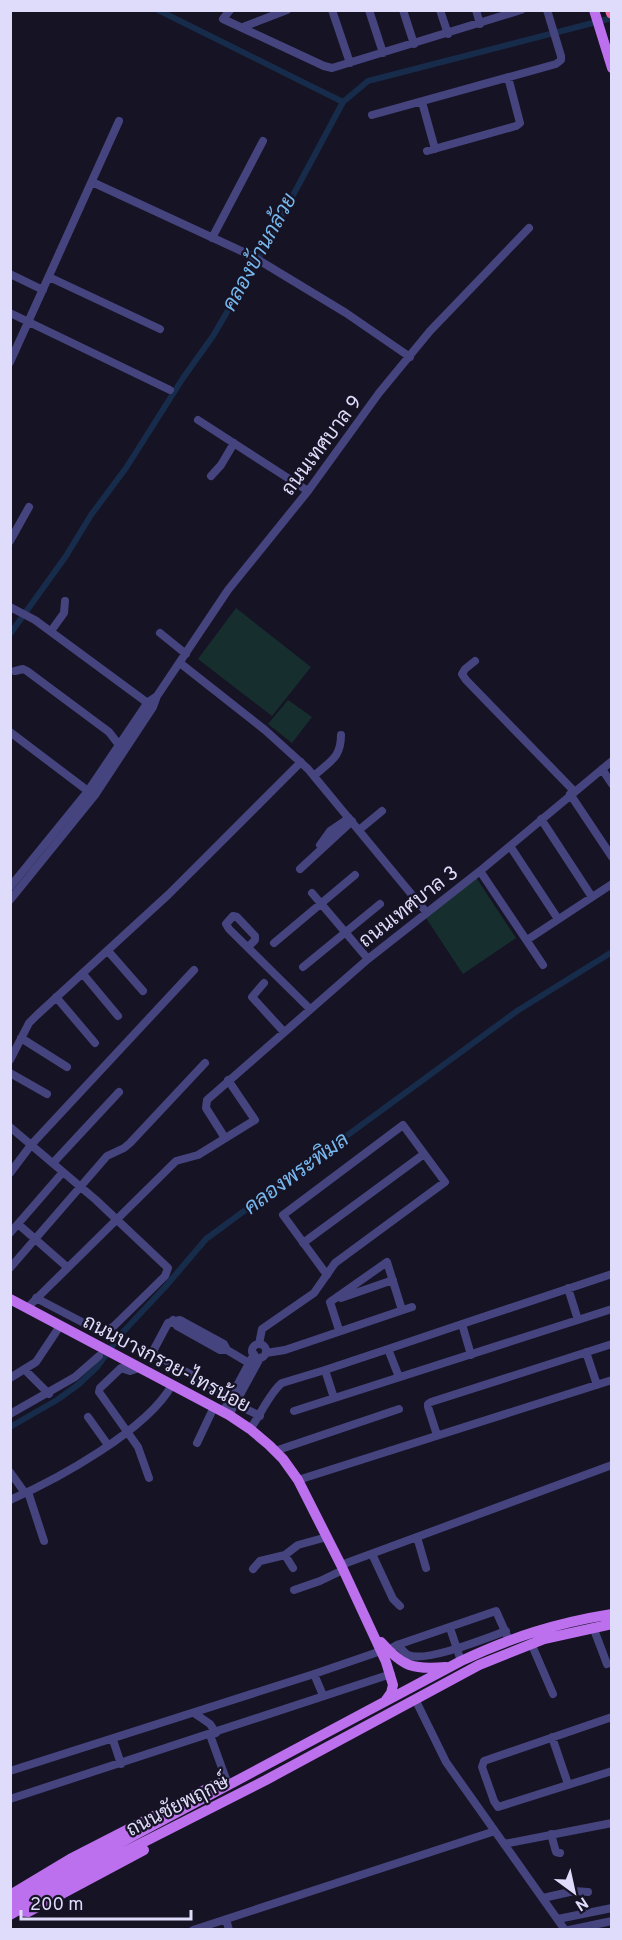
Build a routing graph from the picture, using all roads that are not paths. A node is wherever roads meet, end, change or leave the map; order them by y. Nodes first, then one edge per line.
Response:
1 (230, 10) edge
2 (287, 10) edge
3 (332, 10) edge
4 (369, 10) edge
5 (403, 10) edge
6 (440, 10) edge
7 (476, 10) edge
8 (521, 10) edge
9 (547, 10) edge
10 (594, 11) edge
11 (511, 12) edge
12 (480, 24) junction
13 (243, 27) junction
14 (448, 33) junction
15 (414, 44) junction
16 (383, 53) junction
17 (350, 63) junction
18 (612, 68) edge
19 (508, 77) junction
20 (422, 102) junction
21 (372, 115) dead end
22 (119, 121) dead end
23 (263, 141) dead end
24 (92, 182) junction
25 (529, 228) dead end
26 (212, 238) junction
27 (10, 274) edge
28 (49, 277) junction
29 (43, 290) junction
30 (10, 313) edge
31 (30, 322) junction
32 (160, 329) dead end
33 (410, 357) junction
34 (10, 362) edge
35 (170, 390) dead end
36 (198, 420) dead end
37 (234, 443) junction
38 (211, 476) dead end
39 (308, 491) junction
40 (29, 507) dead end
41 (10, 541) edge
42 (65, 601) dead end
43 (10, 607) edge
44 (51, 632) junction
45 (160, 633) dead end
46 (186, 654) junction
47 (474, 661) dead end
48 (180, 663) junction
49 (15, 671) dead end
50 (150, 704) junction
51 (10, 732) edge
52 (341, 735) dead end
53 (119, 745) junction
54 (612, 761) edge
55 (301, 762) junction
56 (602, 769) junction
57 (314, 776) junction
58 (612, 784) edge
59 (88, 791) junction
60 (572, 793) junction
61 (382, 810) dead end
62 (350, 819) junction
63 (541, 819) junction
64 (359, 830) junction
65 (510, 846) junction
66 (612, 857) edge
67 (303, 860) dead end
68 (300, 869) dead end
69 (480, 871) junction
70 (355, 876) dead end
71 (612, 884) edge
72 (10, 887) edge
73 (312, 893) dead end
74 (592, 897) junction
75 (10, 900) edge
76 (321, 904) junction
77 (380, 904) dead end
78 (427, 913) junction
79 (558, 919) junction
80 (345, 931) junction
81 (527, 940) junction
82 (274, 943) dead end
83 (248, 947) dead end
84 (108, 951) junction
85 (368, 959) junction
86 (543, 965) dead end
87 (303, 967) dead end
88 (194, 970) dead end
89 (83, 974) junction
90 (264, 982) dead end
91 (143, 991) dead end
92 (56, 996) junction
93 (310, 1009) junction
94 (118, 1016) dead end
95 (284, 1032) junction
96 (21, 1038) junction
97 (95, 1043) dead end
98 (10, 1060) edge
99 (205, 1063) dead end
100 (68, 1067) dead end
101 (10, 1073) edge
102 (228, 1080) junction
103 (119, 1092) dead end
104 (47, 1094) dead end
105 (10, 1127) edge
106 (225, 1138) junction
107 (31, 1145) junction
108 (424, 1154) junction
109 (53, 1163) junction
110 (10, 1173) edge
111 (63, 1173) junction
112 (81, 1187) junction
113 (116, 1219) junction
114 (18, 1224) junction
115 (10, 1233) edge
116 (35, 1240) junction
117 (303, 1243) junction
118 (67, 1267) junction
119 (10, 1269) edge
120 (612, 1274) edge
121 (327, 1275) junction
122 (393, 1280) junction
123 (568, 1288) junction
124 (36, 1298) junction
125 (11, 1300) edge
126 (330, 1302) junction
127 (412, 1306) dead end
128 (27, 1308) junction
129 (402, 1310) junction
130 (612, 1310) edge
131 (578, 1320) junction
132 (462, 1323) junction
133 (60, 1326) junction
134 (339, 1330) junction
135 (612, 1344) edge
136 (388, 1349) junction
137 (586, 1352) junction
138 (471, 1354) junction
139 (260, 1355) junction
140 (99, 1356) dead end
141 (249, 1363) junction
142 (140, 1368) junction
143 (25, 1370) junction
144 (325, 1370) junction
145 (399, 1377) junction
146 (10, 1378) edge
147 (612, 1380) edge
148 (172, 1385) junction
149 (597, 1385) junction
150 (49, 1394) junction
151 (334, 1398) junction
152 (233, 1400) junction
153 (399, 1409) dead end
154 (294, 1411) dead end
155 (222, 1412) junction
156 (10, 1414) edge
157 (88, 1416) dead end
158 (260, 1416) junction
159 (250, 1429) junction
160 (127, 1431) junction
161 (437, 1435) junction
162 (197, 1443) dead end
163 (108, 1445) junction
164 (275, 1451) junction
165 (612, 1465) edge
166 (10, 1472) edge
167 (149, 1478) dead end
168 (298, 1480) junction
169 (27, 1493) junction
170 (10, 1500) edge
171 (327, 1537) junction
172 (417, 1537) junction
173 (44, 1541) dead end
174 (372, 1554) junction
175 (285, 1555) junction
176 (342, 1567) junction
177 (292, 1568) dead end
178 (426, 1568) dead end
179 (253, 1569) dead end
180 (294, 1590) dead end
181 (400, 1606) dead end
182 (612, 1614) edge
183 (612, 1624) edge
184 (593, 1627) junction
185 (450, 1628) junction
186 (508, 1635) junction
187 (531, 1643) junction
188 (456, 1648) junction
189 (389, 1649) junction
190 (457, 1664) junction
191 (608, 1664) dead end
192 (314, 1674) junction
193 (391, 1674) junction
194 (322, 1693) dead end
195 (553, 1694) dead end
196 (415, 1700) junction
197 (384, 1702) junction
198 (194, 1713) junction
199 (612, 1717) edge
200 (354, 1718) joint
201 (213, 1734) junction
202 (552, 1737) junction
203 (113, 1740) junction
204 (122, 1764) junction
205 (256, 1771) junction
206 (612, 1771) edge
207 (10, 1772) edge
208 (226, 1779) junction
209 (266, 1780) junction
210 (568, 1784) junction
211 (10, 1799) edge
212 (172, 1822) junction
213 (612, 1823) edge
214 (495, 1831) junction
215 (551, 1834) junction
216 (504, 1844) junction
217 (560, 1853) dead end
218 (588, 1893) dead end
219 (543, 1898) junction
220 (10, 1904) edge
221 (612, 1908) edge
222 (10, 1915) edge
223 (226, 1919) junction
224 (558, 1919) junction
225 (612, 1924) edge
226 (192, 1929) edge
227 (229, 1929) edge
228 (567, 1929) edge
229 (592, 1929) edge

1 - 13 street
2 - 13 street
3 - 17 street
4 - 16 street
5 - 15 street
6 - 14 street
7 - 12 street
8 - 11 street
9 - 19 street
10 - 18 main road
11 - 12 street
12 - 14 street
13 - 17 street
14 - 15 street
15 - 16 street
16 - 17 street
19 - 20 street
19 - 20 street
20 - 21 street
22 - 24 street
23 - 26 street
24 - 26 street
24 - 28 street
25 - 33 street, ถนนเทศบาล 9
26 - 33 street
27 - 29 street
28 - 29 street
28 - 32 street
29 - 31 street
30 - 31 street
31 - 34 street
31 - 35 street
33 - 39 street, ถนนเทศบาล 9
36 - 37 street
37 - 38 street
37 - 39 street
39 - 46 street, ถนนเทศบาล 9
40 - 41 street
42 - 44 street
43 - 44 street
44 - 50 street
45 - 46 street
46 - 48 street, ถนนเทศบาล 9
47 - 60 street
48 - 50 street, ถนนเทศบาล 9
48 - 55 street
49 - 53 street
50 - 53 street, ถนนเทศบาล 9
50 - 75 street, ถนนเทศบาล 9
51 - 59 street
52 - 57 street
53 - 59 street, ถนนเทศบาล 9
54 - 56 street, ถนนเทศบาล 3
55 - 57 street
55 - 84 street
56 - 58 street
56 - 60 street, ถนนเทศบาล 3
57 - 62 street
59 - 72 street, ถนนเทศบาล 9
60 - 63 street, ถนนเทศบาล 3
60 - 66 street
61 - 64 street
62 - 64 street
62 - 67 street
62 - 68 street
63 - 65 street, ถนนเทศบาล 3
63 - 74 street
64 - 78 street
65 - 69 street, ถนนเทศบาล 3
65 - 79 street
69 - 78 street, ถนนเทศบาล 3
69 - 81 street
70 - 76 street
71 - 74 street
73 - 76 street
74 - 79 street
76 - 80 street
76 - 82 street
77 - 80 street
78 - 85 street, ถนนเทศบาล 3
79 - 81 street
80 - 85 street
80 - 87 street
81 - 86 street
83 - 93 street
84 - 89 street
84 - 91 street
85 - 93 street, ถนนเทศบาล 3
88 - 107 street
89 - 92 street
89 - 94 street
90 - 95 street
92 - 96 street
92 - 97 street
93 - 95 street, ถนนเทศบาล 3
95 - 102 street, ถนนเทศบาล 3
96 - 98 street
96 - 100 street
99 - 112 street
101 - 104 street
102 - 106 street, ถนนเทศบาล 3
102 - 106 street
103 - 109 street
105 - 107 street
106 - 113 street
107 - 109 street
107 - 110 street
108 - 117 street
108 - 117 street
108 - 121 street
109 - 111 street
111 - 112 street
111 - 114 street
112 - 113 street
112 - 116 street
113 - 118 street
113 - 124 street
114 - 115 street
114 - 116 street
116 - 118 street
116 - 119 street
117 - 121 street
118 - 124 street
120 - 123 street
121 - 139 street
122 - 126 street
122 - 126 street
122 - 129 street
123 - 131 street
123 - 132 street
124 - 128 street
125 - 128 main road, ถนนบางกรวย-ไทรน้อย
126 - 134 street
127 - 129 street
128 - 133 main road, ถนนบางกรวย-ไทรน้อย
129 - 134 street
130 - 131 street
131 - 138 street
132 - 136 street
132 - 138 street
133 - 142 main road, ถนนบางกรวย-ไทรน้อย
133 - 143 street
134 - 139 street
135 - 137 street
136 - 144 street
136 - 145 street
137 - 149 street
137 - 161 street
138 - 145 street
139 - 141 street
139 - 152 street
140 - 150 street
141 - 152 street
141 - 152 street
142 - 148 main road, ถนนบางกรวย-ไทรน้อย
142 - 160 street
143 - 146 street
143 - 150 street
144 - 151 street
144 - 158 street
145 - 151 street
147 - 149 street
148 - 155 main road, ถนนบางกรวย-ไทรน้อย
148 - 160 street
149 - 161 street
150 - 156 street
151 - 154 street
152 - 155 street
152 - 158 street
153 - 164 street
155 - 159 main road, ถนนบางกรวย-ไทรน้อย
155 - 162 street
157 - 163 street
158 - 159 street
159 - 164 main road, ถนนบางกรวย-ไทรน้อย
160 - 163 street
160 - 167 street
161 - 168 street
163 - 169 street
164 - 168 main road, ถนนบางกรวย-ไทรน้อย
165 - 172 street
166 - 169 street
168 - 171 main road, ถนนบางกรวย-ไทรน้อย
169 - 170 street
169 - 173 street
171 - 175 street
171 - 176 main road, ถนนบางกรวย-ไทรน้อย
172 - 174 street
172 - 178 street
174 - 176 street
174 - 181 street
175 - 177 street
175 - 179 street
176 - 180 street
176 - 189 main road, ถนนบางกรวย-ไทรน้อย
182 - 186 main road, ถนนบางกรวย-ไทรน้อย
183 - 184 main road
184 - 187 main road
184 - 191 street
185 - 186 street
185 - 188 street
185 - 189 street
186 - 188 street
186 - 190 main road, ถนนบางกรวย-ไทรน้อย
187 - 195 street
187 - 196 main road
188 - 189 street
188 - 190 street
189 - 190 main road, ถนนบางกรวย-ไทรน้อย
189 - 192 street
189 - 193 main road, ถนนบางกรวย-ไทรน้อย
190 - 197 main road, ถนนบางกรวย-ไทรน้อย
192 - 194 street
192 - 198 street
193 - 197 main road
193 - 201 street
196 - 209 main road, ถนนชัยพฤกษ์
196 - 214 street
197 - 200 main road, ถนนบางกรวย-ไทรน้อย
198 - 201 street
198 - 203 street
199 - 202 street
200 - 205 main road, ถนนชัยพฤกษ์
201 - 204 street
201 - 208 street
202 - 210 street
202 - 210 street
203 - 204 street
203 - 207 street
204 - 211 street
205 - 208 main road
205 - 212 main road, ถนนชัยพฤกษ์
206 - 210 street
208 - 209 main road
209 - 212 main road, ถนนชัยพฤกษ์
212 - 220 main road, ถนนชัยพฤกษ์
212 - 222 main road, ถนนชัยพฤกษ์
213 - 215 street
214 - 216 street
214 - 223 street
215 - 216 street
215 - 217 street
216 - 219 street
218 - 219 street
219 - 224 street
221 - 224 street
223 - 226 street
223 - 227 street
224 - 228 street
225 - 228 street
225 - 229 street

